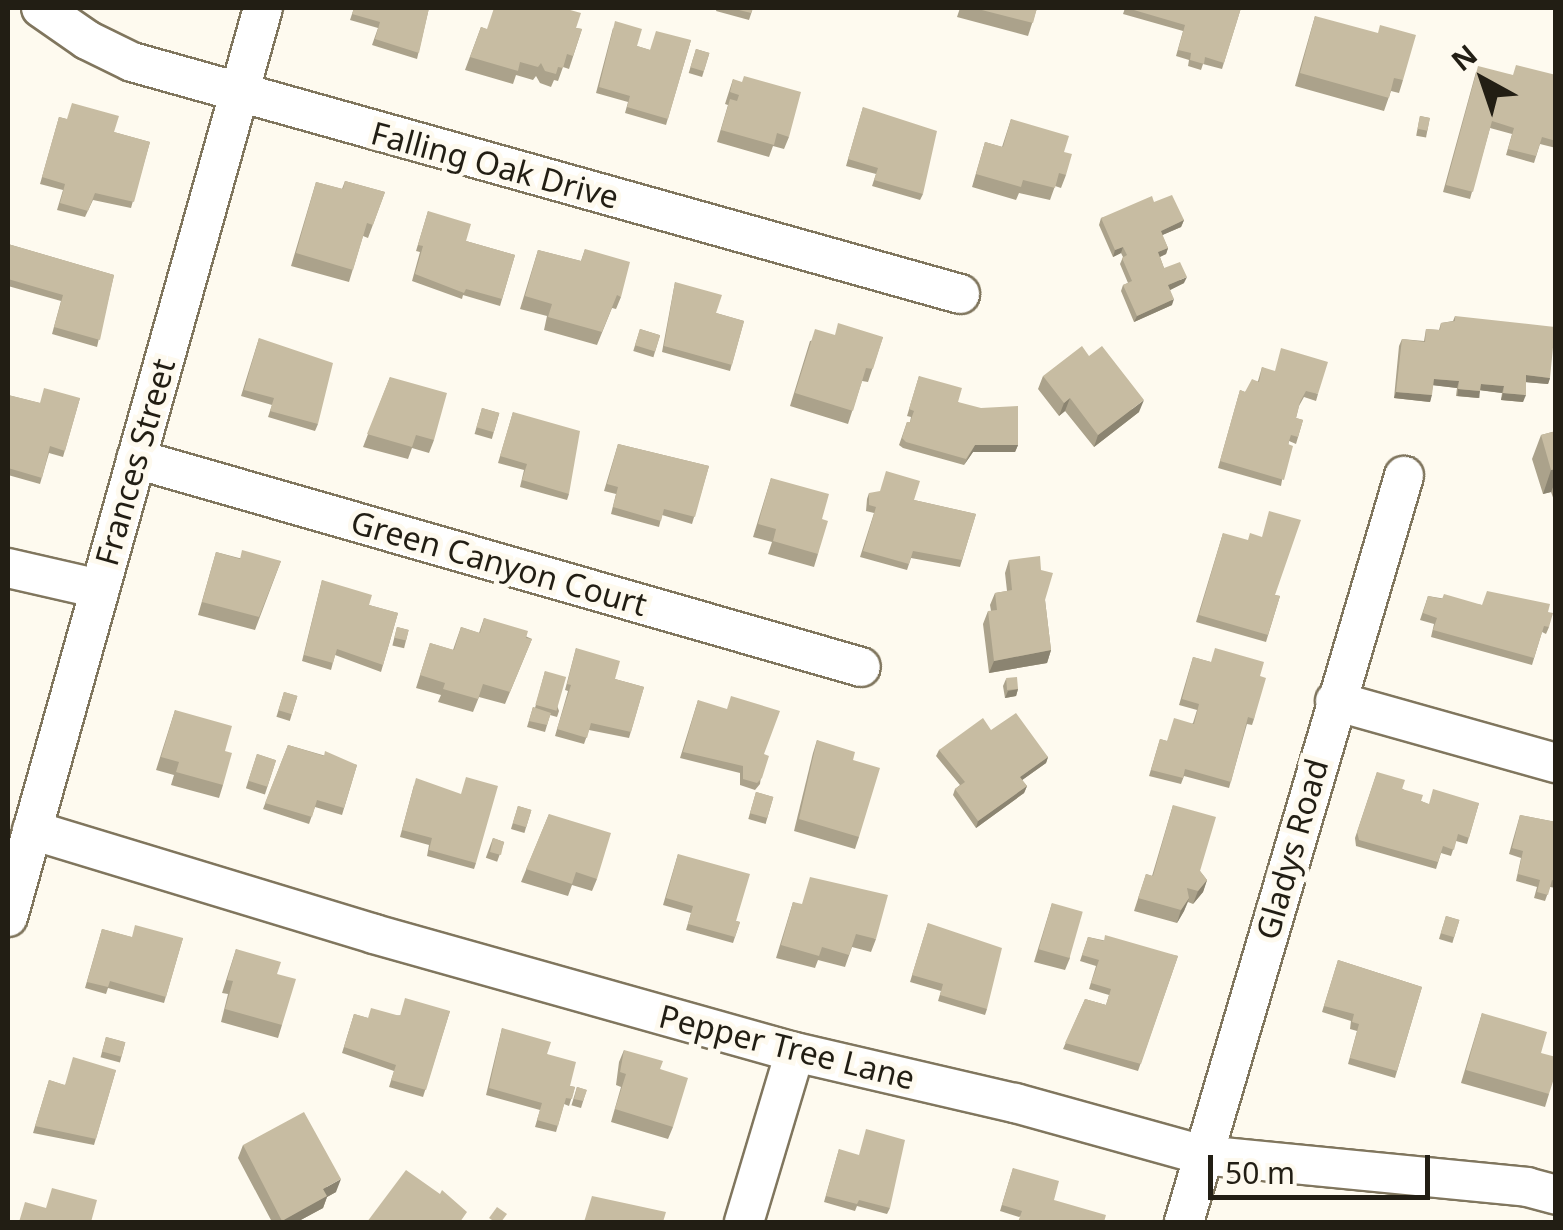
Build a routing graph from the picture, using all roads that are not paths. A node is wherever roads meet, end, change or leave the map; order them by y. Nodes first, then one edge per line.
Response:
1 (42, 8) edge
2 (263, 8) edge
3 (238, 95) junction
4 (960, 294) dead end
5 (136, 458) junction
6 (1404, 476) dead end
7 (8, 568) edge
8 (100, 589) junction
9 (861, 667) dead end
10 (1335, 701) junction
11 (1556, 763) edge
12 (32, 830) junction
13 (8, 917) edge
14 (795, 1052) junction
15 (1202, 1156) junction
16 (1556, 1195) edge
17 (744, 1222) edge
18 (1184, 1222) edge

1 - 3 street, Falling Oak Drive
2 - 3 street, Frances Street
3 - 4 street, Falling Oak Drive
3 - 5 street, Frances Street
5 - 8 street, Frances Street
5 - 9 street, Green Canyon Court
6 - 10 street, Gladys Road
7 - 8 street
8 - 12 street, Frances Street
10 - 11 street
10 - 15 street, Gladys Road
12 - 13 street, Frances Street
12 - 14 street, Pepper Tree Lane
14 - 15 street, Pepper Tree Lane
14 - 17 street
15 - 16 street, Pepper Tree Lane
15 - 18 street, Gladys Road

